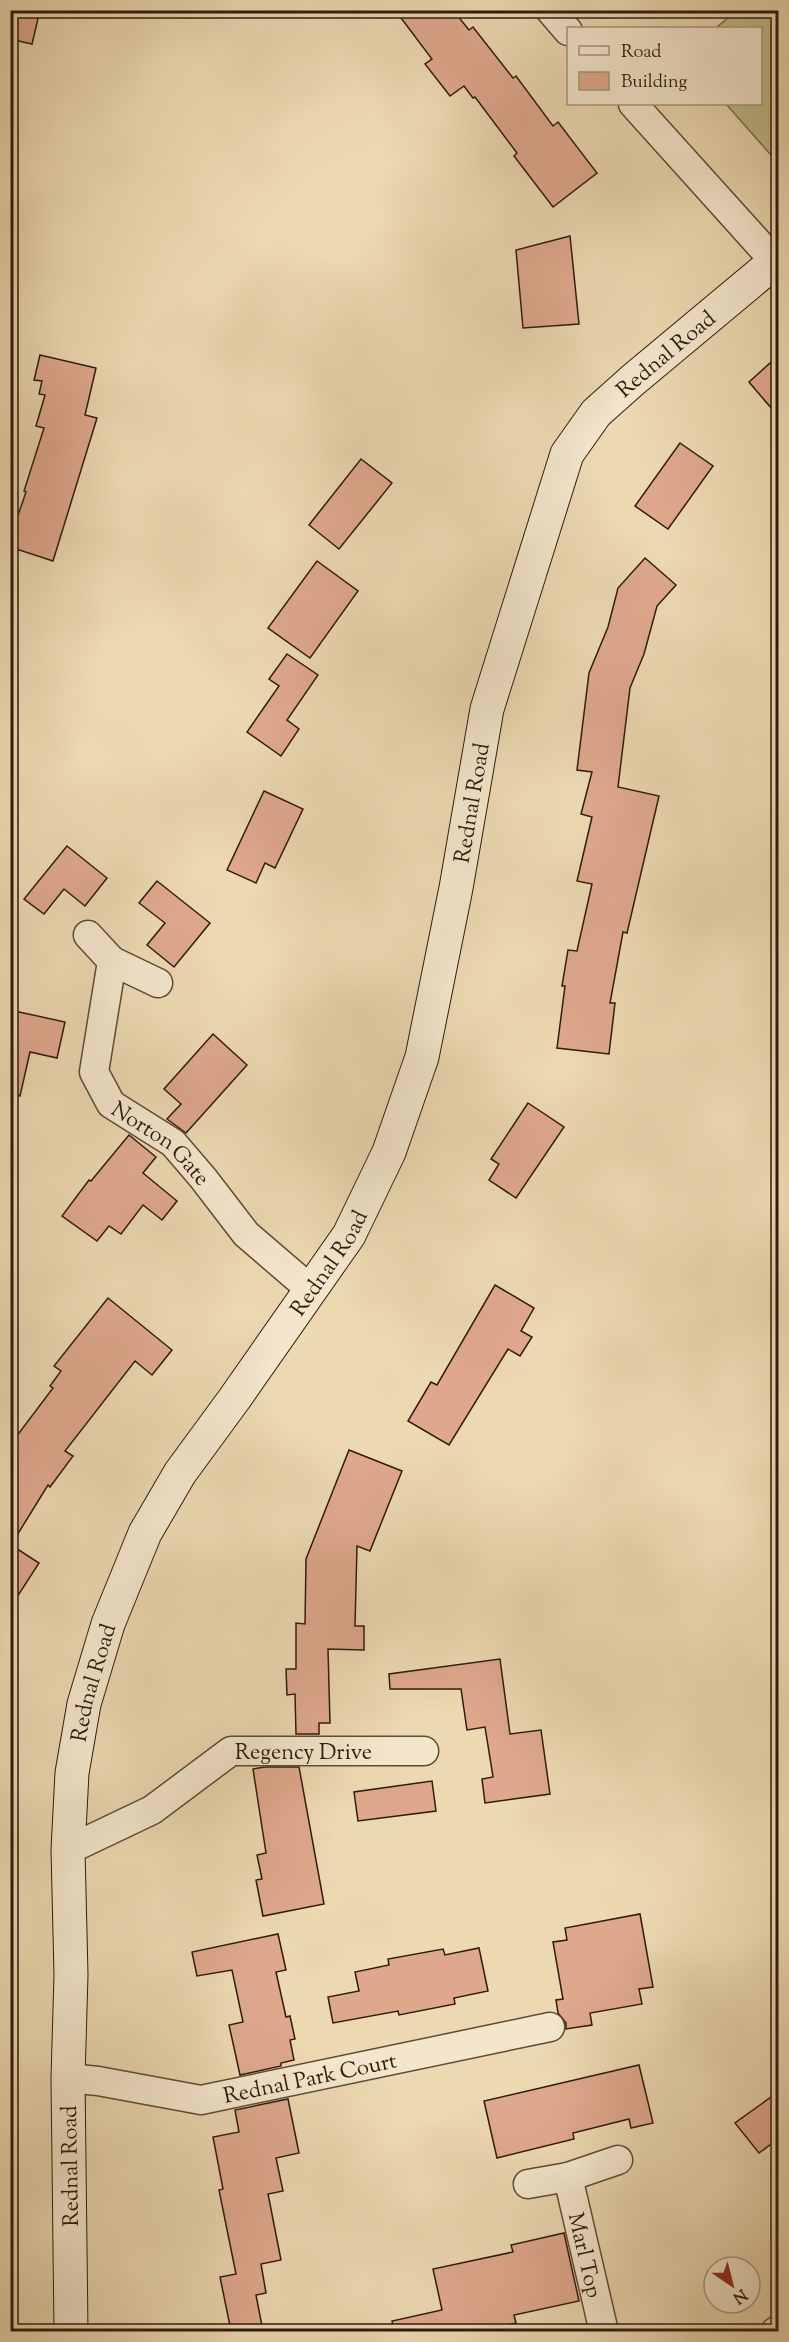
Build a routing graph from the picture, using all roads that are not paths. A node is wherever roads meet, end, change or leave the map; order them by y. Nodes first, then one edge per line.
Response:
1 (550, 10) edge
2 (567, 30) edge
3 (634, 105) edge
4 (778, 262) edge
5 (88, 935) dead end
6 (112, 961) junction
7 (159, 983) dead end
8 (310, 1289) junction
9 (424, 1751) dead end
10 (68, 1850) junction
11 (550, 2027) dead end
12 (68, 2078) junction
13 (618, 2160) dead end
14 (567, 2177) junction
15 (528, 2184) dead end
16 (71, 2331) edge
17 (604, 2331) edge

1 - 2 street
3 - 4 street
4 - 8 street, Rednal Road
5 - 6 street
6 - 7 street
6 - 8 street, Norton Gate
8 - 10 street, Rednal Road
9 - 10 street, Regency Drive
10 - 12 street, Rednal Road
11 - 12 street, Rednal Park Court
12 - 16 street, Rednal Road
13 - 14 street
14 - 15 street
14 - 17 street, Marl Top

